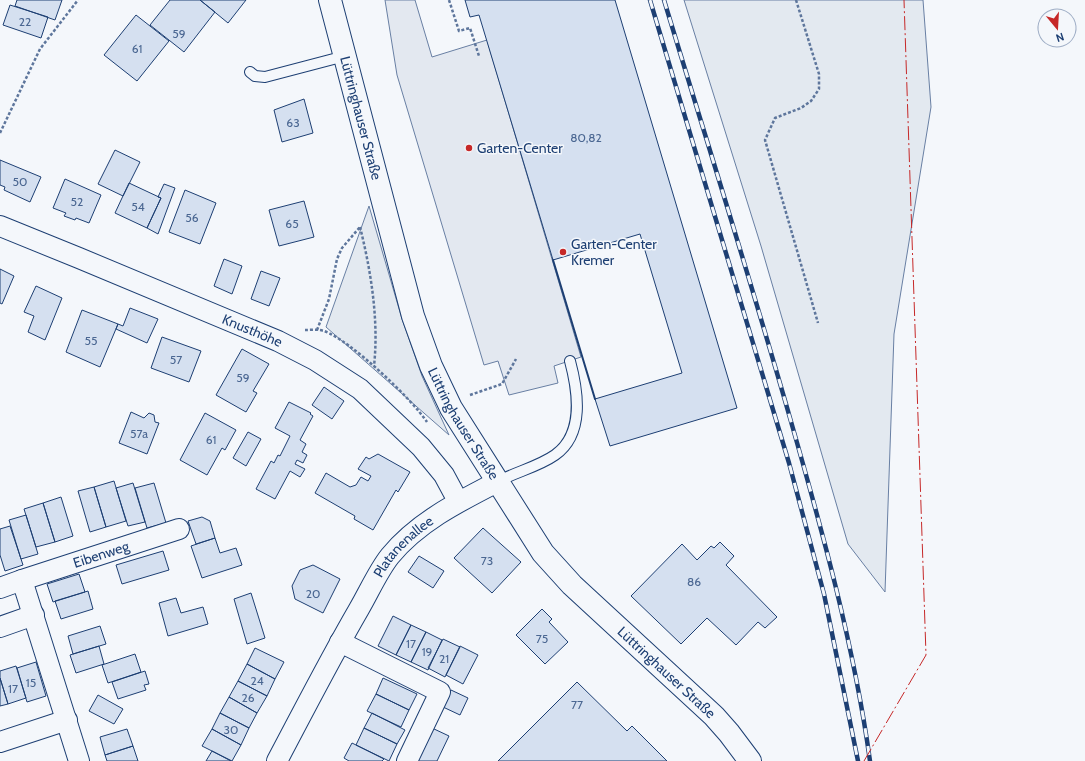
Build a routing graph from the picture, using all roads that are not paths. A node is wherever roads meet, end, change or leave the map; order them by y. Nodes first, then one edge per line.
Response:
1 (330, 0) edge
2 (345, 56) junction
3 (250, 72) dead end
4 (0, 226) edge
5 (570, 361) dead end
6 (497, 482) junction
7 (458, 501) junction
8 (179, 529) dead end
9 (22, 580) junction
10 (0, 588) edge
11 (34, 615) junction
12 (0, 627) edge
13 (340, 642) junction
14 (68, 720) junction
15 (0, 742) edge
16 (79, 761) edge
17 (277, 761) edge
18 (407, 761) edge
19 (750, 761) edge

1 - 2 street, Lüttringhauser Straße
2 - 3 lane
2 - 6 street, Lüttringhauser Straße
4 - 7 street, Knusthöhe
5 - 6 lane
6 - 7 street, Platanenallee
6 - 19 street, Lüttringhauser Straße
7 - 13 street, Platanenallee
8 - 9 street, Eibenweg
9 - 10 street, Eibenweg
9 - 11 street
11 - 12 street
11 - 14 street
13 - 17 street, Platanenallee
13 - 18 street
14 - 15 street
14 - 16 street

